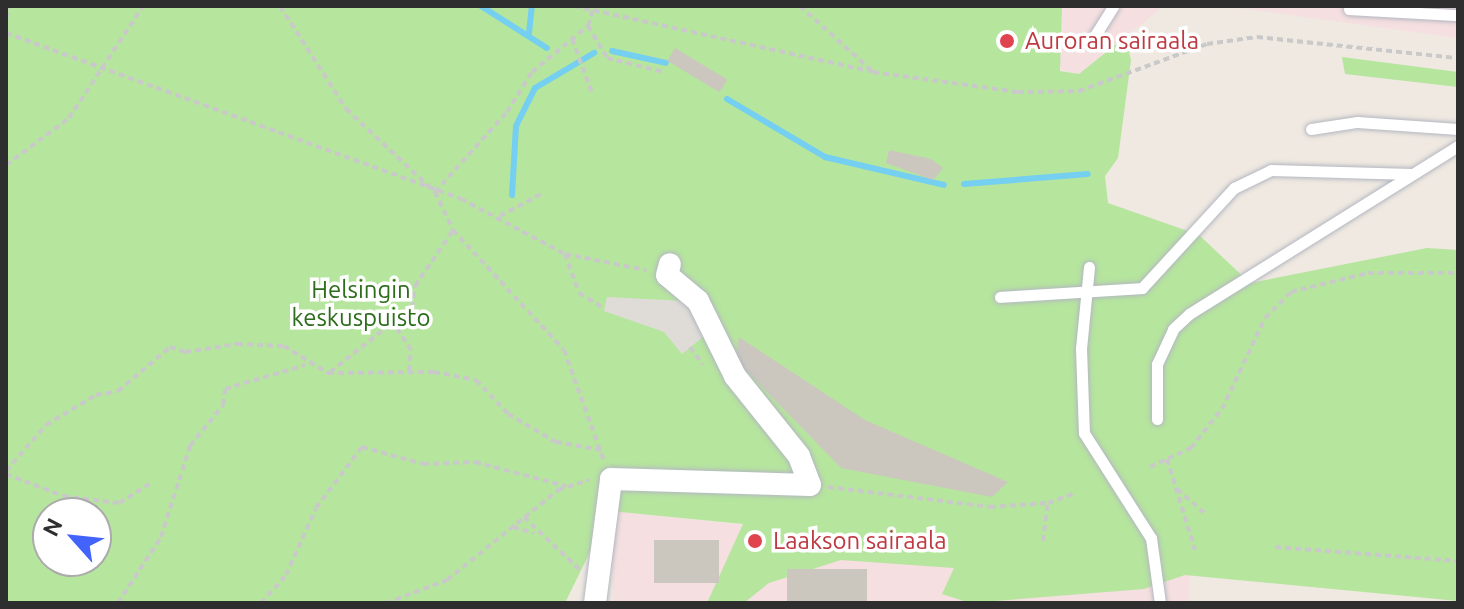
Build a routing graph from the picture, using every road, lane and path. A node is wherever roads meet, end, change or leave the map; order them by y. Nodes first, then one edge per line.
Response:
1 (9, 6) edge
2 (143, 6) edge
3 (280, 6) edge
4 (574, 6) edge
5 (800, 6) edge
6 (1113, 6) edge
7 (593, 8) edge
8 (1349, 9) dead end
9 (1458, 15) edge
10 (6, 19) edge
11 (588, 26) junction
12 (6, 33) edge
13 (1094, 37) dead end
14 (572, 38) junction
15 (1458, 58) edge
16 (104, 65) junction
17 (664, 72) dead end
18 (873, 72) junction
19 (592, 93) dead end
20 (1311, 129) dead end
21 (1458, 129) edge
22 (1458, 146) edge
23 (6, 165) edge
24 (1412, 174) junction
25 (435, 192) junction
26 (541, 194) dead end
27 (500, 216) junction
28 (453, 230) junction
29 (565, 254) junction
30 (1089, 267) dead end
31 (669, 270) joint
32 (1458, 273) edge
33 (1083, 296) junction
34 (1000, 297) dead end
35 (604, 308) dead end
36 (393, 322) junction
37 (305, 365) junction
38 (409, 371) junction
39 (328, 373) junction
40 (1157, 419) dead end
41 (1167, 459) junction
42 (1150, 467) dead end
43 (6, 473) edge
44 (611, 479) junction
45 (149, 484) dead end
46 (810, 485) junction
47 (568, 486) junction
48 (1175, 488) junction
49 (1075, 493) dead end
50 (1048, 503) junction
51 (1206, 514) dead end
52 (524, 517) junction
53 (513, 527) junction
54 (535, 534) junction
55 (1043, 541) dead end
56 (1275, 547) dead end
57 (1195, 550) dead end
58 (1458, 561) edge
59 (594, 575) junction
60 (118, 603) edge
61 (261, 603) edge
62 (386, 603) edge
63 (595, 603) edge
64 (1160, 603) edge

1 - 10 path
2 - 16 path
3 - 25 path
4 - 7 path
5 - 18 path
6 - 13 lane
7 - 11 path
7 - 18 path
8 - 9 lane
11 - 14 path
11 - 17 path
12 - 16 path
14 - 19 path
14 - 25 path
15 - 18 path
16 - 23 path
16 - 25 path
20 - 21 lane
22 - 24 lane
24 - 33 lane
24 - 40 lane
25 - 27 path
25 - 28 path
26 - 27 path
27 - 29 path
28 - 36 path
28 - 38 path
29 - 31 path
29 - 35 path
30 - 33 lane
31 - 46 street
32 - 41 path
33 - 34 lane
33 - 64 lane
36 - 38 path
36 - 39 path
37 - 39 path
37 - 43 path
37 - 60 path
38 - 39 path
41 - 42 path
41 - 48 path
43 - 45 path
44 - 46 street
44 - 47 path
44 - 59 street
46 - 50 path
47 - 52 path
47 - 61 path
48 - 51 path
48 - 57 path
49 - 50 path
50 - 55 path
52 - 53 path
52 - 54 path
53 - 54 path
53 - 62 path
54 - 59 path
56 - 58 path
59 - 63 street

